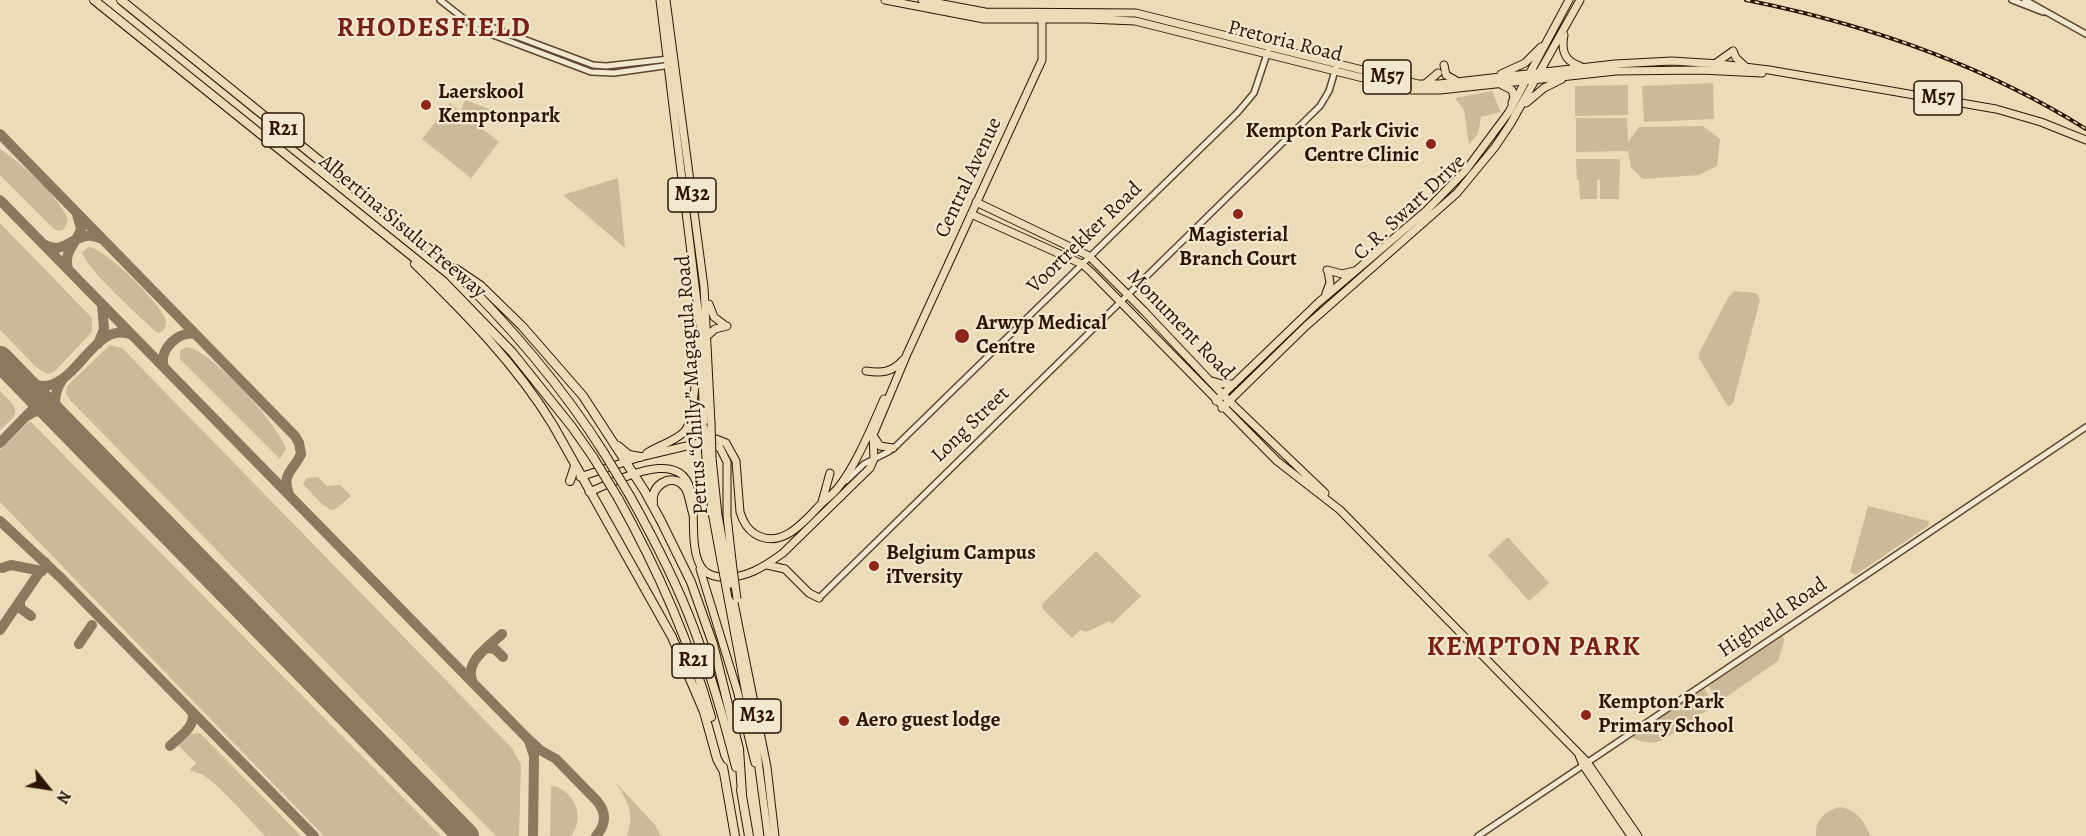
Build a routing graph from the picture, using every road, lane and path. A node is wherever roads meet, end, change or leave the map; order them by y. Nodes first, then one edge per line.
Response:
1 (94, 0) edge
2 (121, 0) edge
3 (440, 0) edge
4 (660, 0) edge
5 (666, 0) edge
6 (885, 0) edge
7 (922, 0) edge
8 (1569, 0) edge
9 (1580, 0) edge
10 (2012, 0) edge
11 (2025, 0) edge
12 (1042, 15) junction
13 (2054, 16) junction
14 (466, 20) junction
15 (1566, 27) junction
16 (504, 32) junction
17 (2086, 34) edge
18 (1550, 35) junction
19 (501, 40) junction
20 (1268, 51) junction
21 (671, 62) junction
22 (631, 63) junction
23 (1716, 63) junction
24 (593, 65) junction
25 (1444, 65) dead end
26 (1585, 67) junction
27 (1746, 67) junction
28 (1336, 68) junction
29 (632, 71) junction
30 (1720, 71) junction
31 (591, 72) junction
32 (1541, 72) junction
33 (1438, 73) dead end
34 (1530, 73) junction
35 (1786, 74) junction
36 (1567, 77) junction
37 (1493, 78) junction
38 (1537, 79) junction
39 (1728, 80) dead end
40 (1457, 81) junction
41 (1526, 81) junction
42 (1425, 84) junction
43 (1500, 84) junction
44 (1522, 106) junction
45 (1509, 112) junction
46 (2086, 140) edge
47 (976, 202) junction
48 (971, 214) junction
49 (386, 235) junction
50 (1089, 256) junction
51 (445, 262) junction
52 (1082, 264) junction
53 (1356, 271) junction
54 (704, 287) junction
55 (1128, 294) junction
56 (1121, 301) junction
57 (1319, 302) junction
58 (700, 326) junction
59 (707, 336) junction
60 (905, 357) junction
61 (866, 370) dead end
62 (1210, 380) junction
63 (893, 384) junction
64 (1234, 384) junction
65 (1226, 398) junction
66 (1216, 401) junction
67 (1222, 408) junction
68 (2086, 427) edge
69 (873, 435) junction
70 (613, 441) junction
71 (687, 445) junction
72 (893, 448) junction
73 (640, 457) junction
74 (709, 459) junction
75 (874, 459) junction
76 (626, 462) junction
77 (575, 466) junction
78 (830, 473) dead end
79 (634, 475) junction
80 (580, 477) junction
81 (570, 481) dead end
82 (841, 491) junction
83 (589, 492) junction
84 (821, 505) junction
85 (1336, 506) junction
86 (693, 513) junction
87 (661, 521) junction
88 (726, 561) junction
89 (699, 564) junction
90 (767, 565) junction
91 (733, 598) junction
92 (819, 598) joint
93 (1585, 764) junction
94 (723, 770) junction
95 (760, 774) junction
96 (742, 794) junction
97 (735, 836) edge
98 (749, 836) edge
99 (768, 836) edge
100 (776, 836) edge
101 (1478, 836) edge
102 (1631, 836) edge
103 (1638, 836) edge

1 - 49 highway, Albertina Sisulu Freeway / R21
2 - 51 highway, Albertina Sisulu Freeway / R21
3 - 14 street
4 - 21 main road, Petrus “Chilly” Magagula Road / M32
5 - 21 main road, Petrus “Chilly” Magagula Road / M32
6 - 12 main road, Pretoria Road / M57
7 - 12 main road, Pretoria Road / M57
8 - 18 main road, C.R. Swart Drive
9 - 15 main road, C.R. Swart Drive
10 - 13 street
11 - 13 street
12 - 20 main road, Pretoria Road / M57
12 - 47 main road, Central Avenue
13 - 17 street
14 - 16 street
14 - 19 street
15 - 26 main road
15 - 32 main road, C.R. Swart Drive
16 - 19 street
16 - 24 street
18 - 34 main road, C.R. Swart Drive
18 - 37 main road
19 - 31 street
20 - 28 main road, Pretoria Road / M57
20 - 50 street, Voortrekker Road
21 - 22 street
21 - 29 street
21 - 54 main road, Petrus “Chilly” Magagula Road / M32
21 - 58 main road, Petrus “Chilly” Magagula Road / M32
22 - 24 street
22 - 29 street
23 - 26 main road, Pretoria Road / M57
23 - 27 main road, Pretoria Road / M57
23 - 27 main road
24 - 31 street
25 - 40 main road
26 - 32 main road, Pretoria Road / M57
27 - 35 main road, Pretoria Road / M57
28 - 42 main road, Pretoria Road / M57
28 - 43 main road, Pretoria Road / M57
28 - 55 street, Long Street
29 - 31 street
30 - 35 main road, Pretoria Road / M57
30 - 36 main road, Pretoria Road / M57
30 - 39 main road
32 - 34 main road, Pretoria Road / M57
32 - 38 main road, C.R. Swart Drive
33 - 42 main road
34 - 37 main road, Pretoria Road / M57
34 - 41 main road, C.R. Swart Drive
35 - 46 main road, Pretoria Road / M57
36 - 38 main road, Pretoria Road / M57
36 - 44 main road
37 - 40 main road, Pretoria Road / M57
38 - 41 main road, Pretoria Road / M57
38 - 44 main road, C.R. Swart Drive
40 - 42 main road, Pretoria Road / M57
41 - 43 main road, Pretoria Road / M57
41 - 45 main road, C.R. Swart Drive
43 - 45 main road
44 - 65 main road, C.R. Swart Drive
45 - 53 main road, C.R. Swart Drive
47 - 48 main road, Central Avenue
47 - 50 main road, Monument Road
48 - 52 main road, Monument Road
48 - 60 main road, Central Avenue
49 - 77 highway
49 - 94 highway, Albertina Sisulu Freeway / R21, bridge
50 - 52 street, Voortrekker Road
50 - 55 main road, Monument Road
51 - 70 highway
51 - 96 highway, Albertina Sisulu Freeway / R21, bridge
52 - 56 main road, Monument Road
52 - 72 street, Voortrekker Road
53 - 57 main road, C.R. Swart Drive
53 - 57 main road
54 - 59 main road, Petrus “Chilly” Magagula Road / M32
54 - 59 main road
55 - 56 street, Long Street
55 - 62 main road, Monument Road
56 - 66 main road, Monument Road
56 - 92 street, Long Street
57 - 64 main road, C.R. Swart Drive
58 - 73 main road
58 - 74 main road, Petrus “Chilly” Magagula Road / M32, bridge
59 - 74 main road, Petrus “Chilly” Magagula Road / M32, bridge
60 - 61 main road
60 - 63 main road, Central Avenue
62 - 64 main road
62 - 65 main road, Monument Road
63 - 69 main road
63 - 82 main road, Central Avenue
64 - 65 main road, C.R. Swart Drive
65 - 66 main road, C.R. Swart Drive
65 - 67 main road, C.R. Swart Drive
65 - 85 main road, Monument Road
66 - 67 main road, Monument Road
67 - 85 main road, Monument Road
68 - 93 street, Highveld Road
69 - 72 main road
69 - 75 main road
70 - 73 highway
70 - 76 highway
71 - 73 main road
71 - 84 main road, Voortrekker Road
71 - 88 main road
72 - 75 street, Voortrekker Road
73 - 76 main road
74 - 88 main road, Petrus “Chilly” Magagula Road / M32
75 - 82 main road, Voortrekker Road
76 - 79 highway
76 - 80 main road
77 - 80 highway
77 - 81 highway
78 - 84 main road
79 - 83 main road
79 - 86 main road
79 - 87 highway
80 - 83 highway
82 - 84 main road, Voortrekker Road
82 - 90 main road
83 - 94 highway
85 - 93 main road, Monument Road
86 - 87 highway
86 - 89 main road
87 - 96 highway
88 - 91 main road, Petrus “Chilly” Magagula Road / M32, bridge
88 - 91 main road, bridge
89 - 90 main road
89 - 95 main road
90 - 92 main road
91 - 95 main road, Petrus “Chilly” Magagula Road / M32
91 - 100 main road, Petrus “Chilly” Magagula Road / M32
93 - 101 street, Highveld Road
93 - 102 main road, Monument Road
93 - 103 main road, Monument Road
94 - 97 highway, Albertina Sisulu Freeway / R21
95 - 99 main road, Petrus “Chilly” Magagula Road / M32
96 - 98 highway, Albertina Sisulu Freeway / R21

